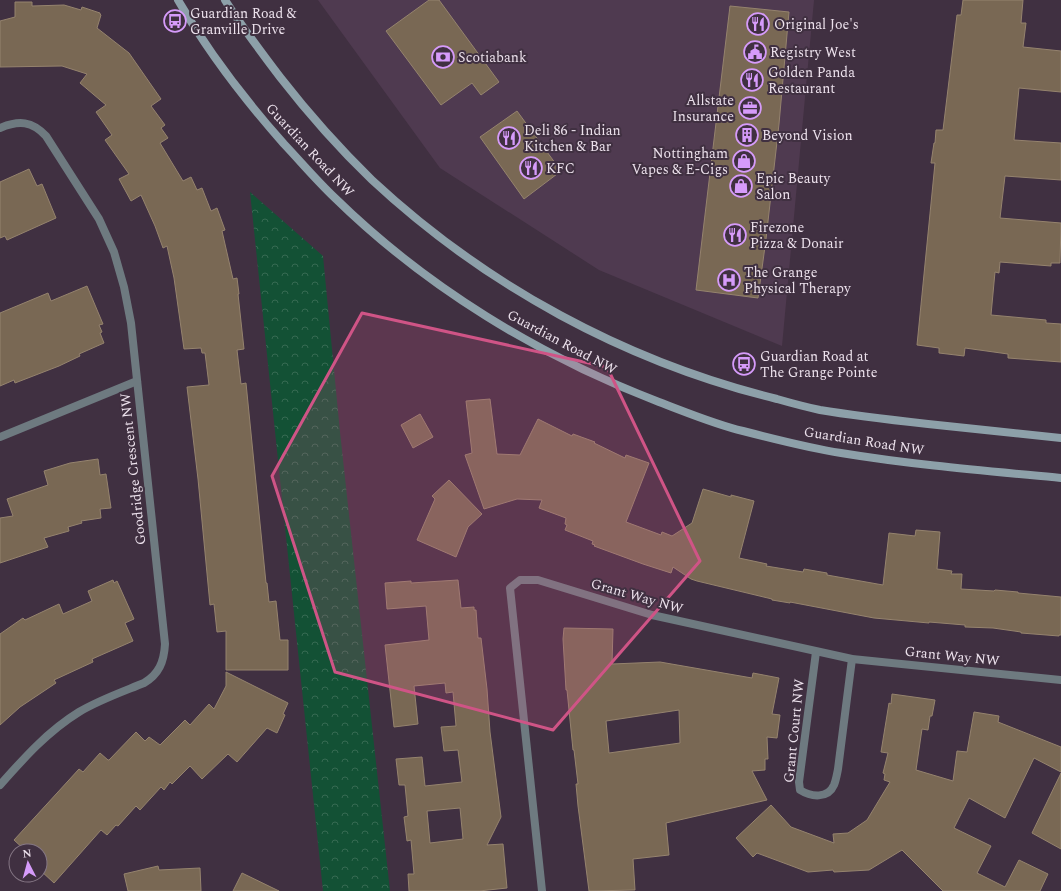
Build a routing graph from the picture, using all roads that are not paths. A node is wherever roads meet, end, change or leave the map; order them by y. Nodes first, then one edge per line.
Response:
1 (178, 0) edge
2 (225, 0) edge
3 (0, 128) edge
4 (137, 381) junction
5 (0, 437) edge
6 (1061, 438) edge
7 (1061, 478) edge
8 (816, 652) junction
9 (852, 659) junction
10 (1061, 680) edge
11 (0, 785) edge
12 (542, 891) edge

1 - 7 main road, Guardian Road NW
2 - 6 main road, Guardian Road NW
3 - 4 street, Goodridge Crescent NW
4 - 5 street
4 - 11 street, Goodridge Crescent NW
8 - 9 street, Grant Way NW
8 - 9 street, Grant Court NW
8 - 12 street, Grant Way NW
9 - 10 street, Grant Way NW

